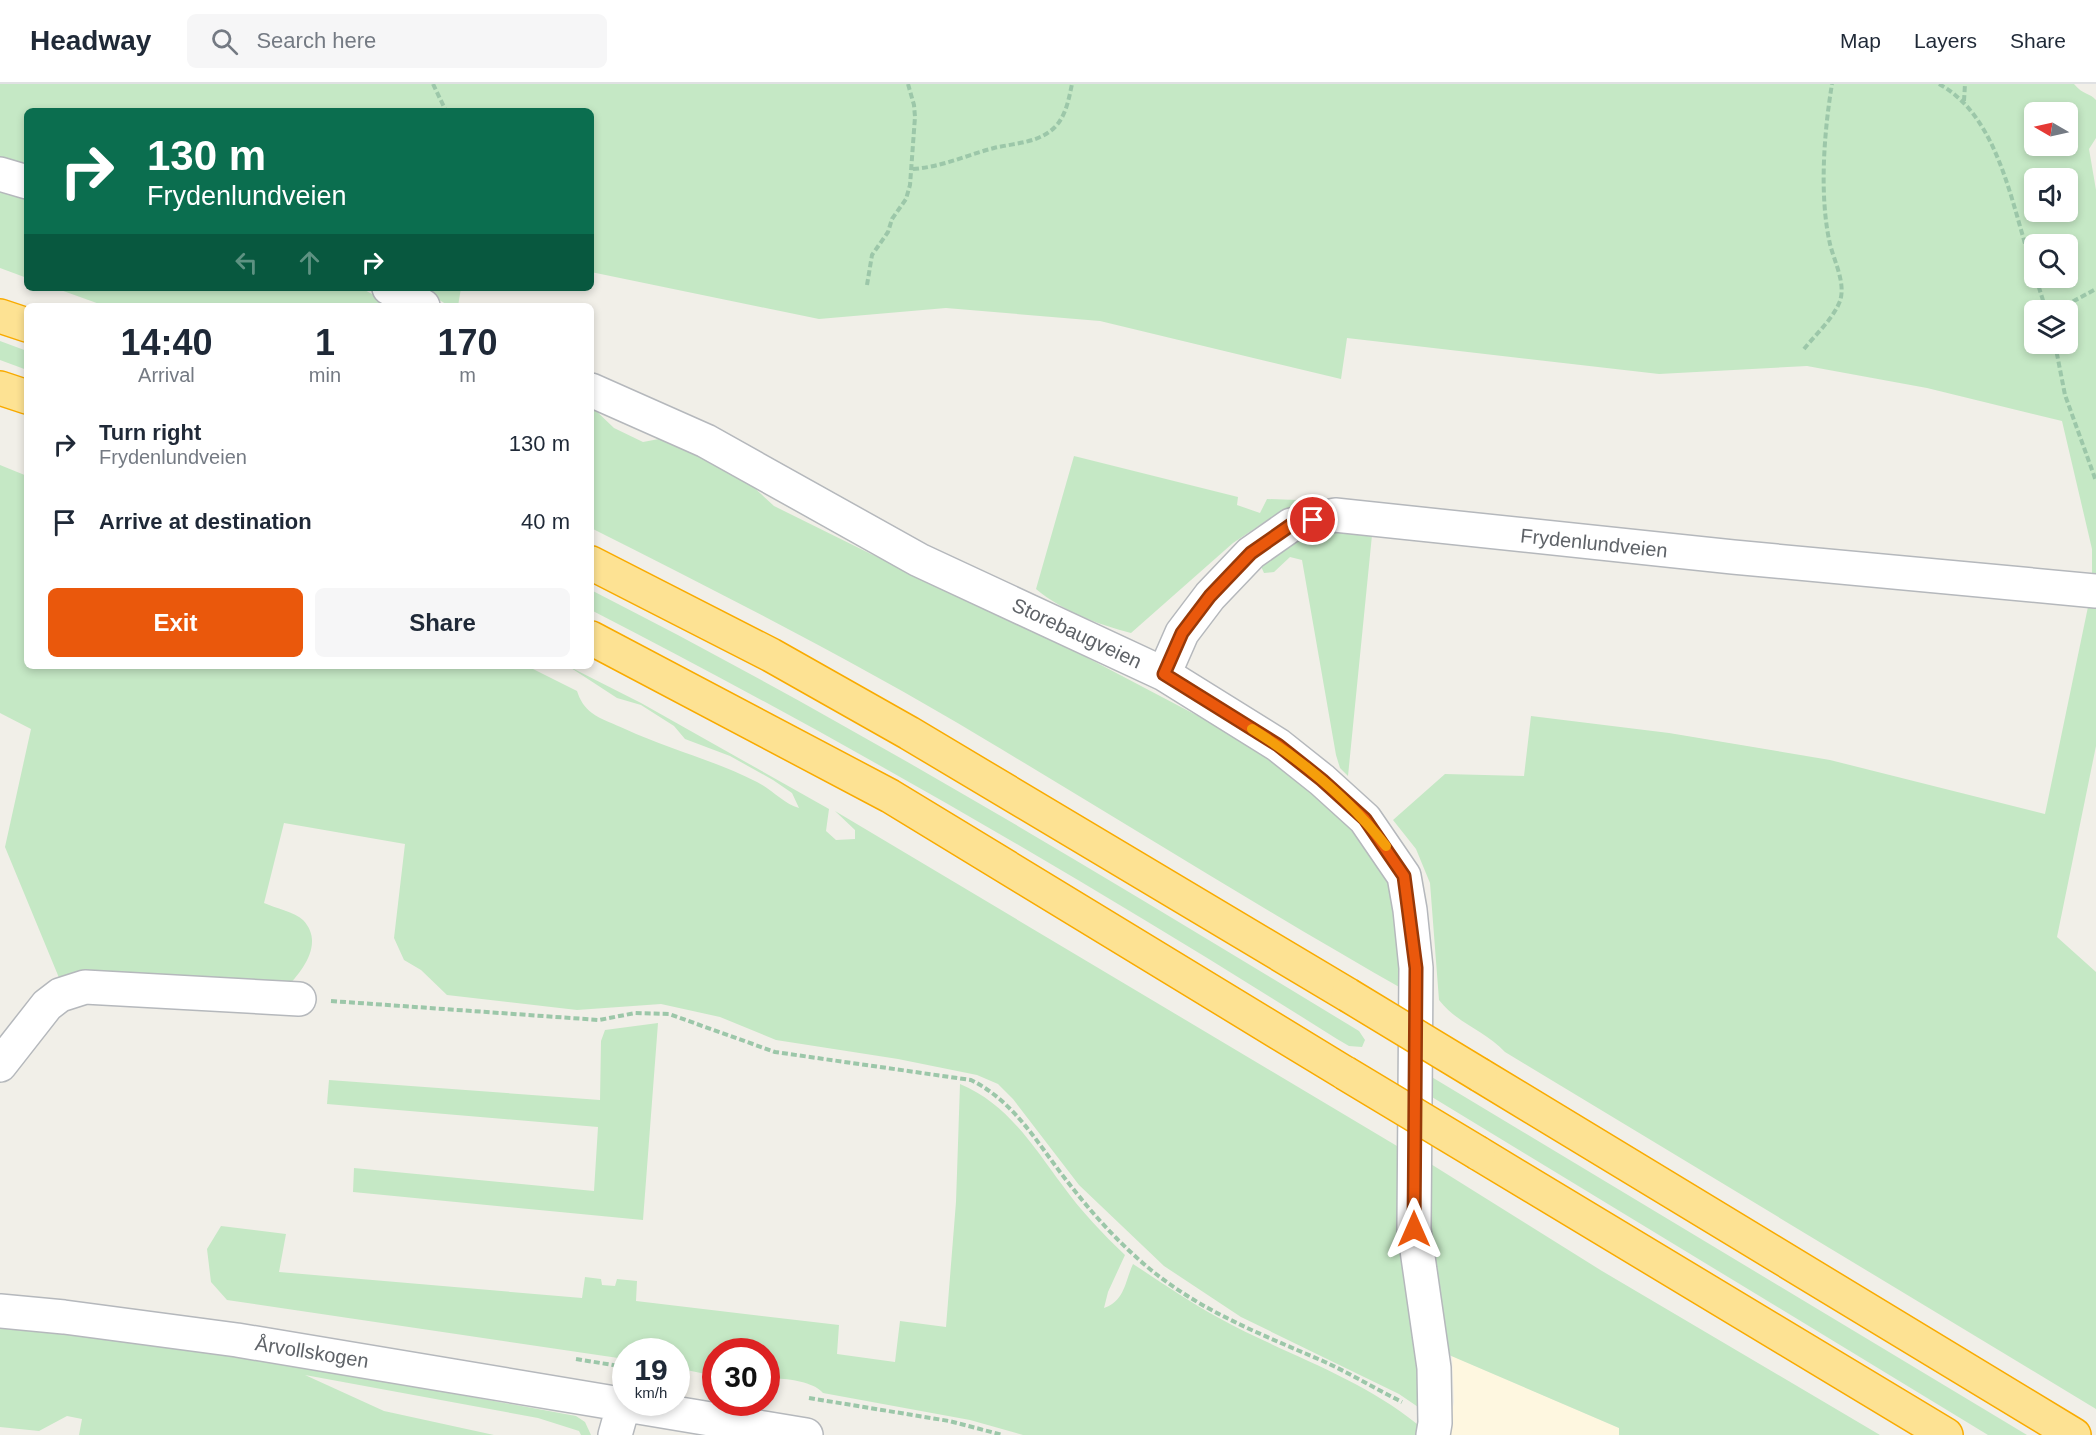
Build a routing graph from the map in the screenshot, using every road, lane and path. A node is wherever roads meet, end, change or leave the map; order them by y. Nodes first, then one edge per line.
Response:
1 (433, 84) edge
2 (908, 84) edge
3 (1072, 84) edge
4 (1832, 84) edge
5 (1940, 84) edge
6 (1965, 84) edge
7 (1964, 102) junction
8 (445, 108) edge
9 (913, 169) junction
10 (0, 174) edge
11 (24, 181) edge
12 (2024, 242) edge
13 (867, 285) dead end
14 (2096, 289) edge
15 (395, 291) edge
16 (2076, 300) edge
17 (417, 303) edge
18 (0, 316) edge
19 (24, 324) edge
20 (1804, 349) dead end
21 (2057, 354) edge
22 (0, 388) edge
23 (594, 391) edge
24 (24, 396) edge
25 (2096, 481) edge
26 (594, 565) edge
27 (2096, 591) edge
28 (594, 640) edge
29 (1164, 674) junction
30 (299, 999) joint
31 (0, 1065) edge
32 (0, 1311) edge
33 (800, 1397) dead end
34 (612, 1401) edge
35 (690, 1415) edge
36 (620, 1416) edge
37 (1434, 1429) edge
38 (615, 1435) edge
39 (806, 1435) edge
40 (1003, 1435) edge
41 (1946, 1435) edge
42 (2074, 1435) edge

1 - 8 path
2 - 9 path
3 - 9 path
4 - 20 path
5 - 7 path
6 - 7 path
7 - 12 path
9 - 13 path
10 - 11 street
14 - 16 path
15 - 17 street
18 - 19 highway
21 - 25 path
22 - 24 highway
23 - 29 street, Storebaugveien
26 - 42 highway, bridge
27 - 29 street, Frydenlundveien
28 - 41 highway, bridge
29 - 37 street, Storebaugveien
30 - 31 street
30 - 37 path
32 - 34 street, Årvollskogen
33 - 40 path
35 - 39 street, Årvollskogen
36 - 38 street

